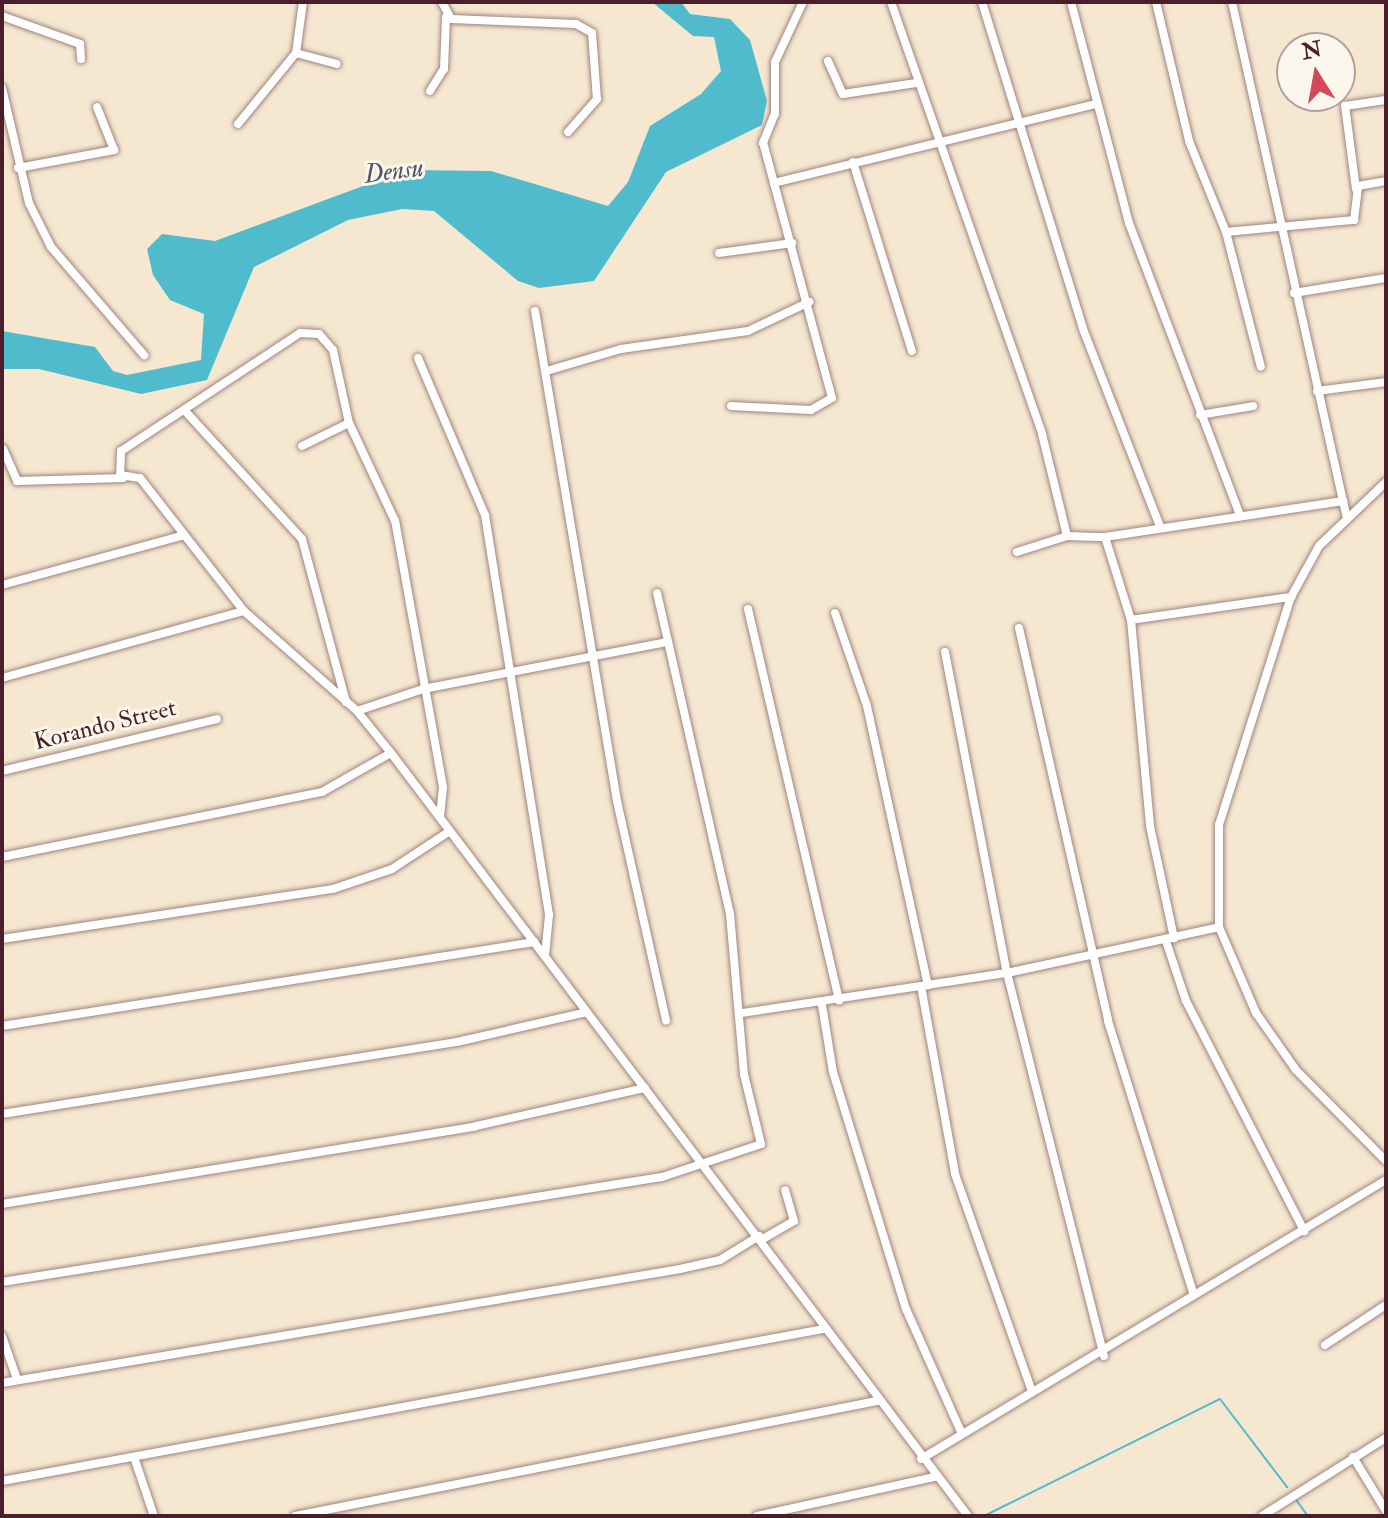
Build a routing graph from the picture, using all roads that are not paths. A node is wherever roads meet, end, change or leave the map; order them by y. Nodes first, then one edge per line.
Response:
1 (303, 2) edge
2 (442, 2) edge
3 (803, 2) edge
4 (891, 2) edge
5 (982, 2) edge
6 (1071, 2) edge
7 (1156, 2) edge
8 (1232, 2) edge
9 (2, 16) edge
10 (446, 17) junction
11 (296, 53) junction
12 (81, 59) dead end
13 (828, 61) dead end
14 (337, 64) dead end
15 (916, 83) junction
16 (2, 88) edge
17 (430, 91) dead end
18 (1386, 100) edge
19 (1096, 104) junction
20 (97, 107) dead end
21 (1016, 119) junction
22 (238, 124) dead end
23 (568, 132) dead end
24 (936, 140) junction
25 (853, 162) junction
26 (18, 168) junction
27 (1386, 181) edge
28 (774, 183) junction
29 (1356, 189) junction
30 (1281, 227) junction
31 (1226, 232) junction
32 (792, 243) junction
33 (719, 253) dead end
34 (1386, 278) edge
35 (1294, 293) junction
36 (809, 302) junction
37 (535, 311) dead end
38 (912, 351) dead end
39 (144, 355) dead end
40 (418, 358) dead end
41 (1261, 367) dead end
42 (550, 370) junction
43 (1386, 382) edge
44 (1317, 391) junction
45 (731, 406) dead end
46 (1253, 406) dead end
47 (186, 412) junction
48 (1200, 415) junction
49 (349, 423) junction
50 (302, 446) dead end
51 (3, 449) edge
52 (140, 478) junction
53 (1386, 482) edge
54 (1343, 501) junction
55 (1240, 515) junction
56 (1347, 518) junction
57 (1160, 526) junction
58 (181, 536) junction
59 (1067, 536) junction
60 (1105, 537) junction
61 (1017, 552) dead end
62 (2, 585) edge
63 (657, 593) dead end
64 (1291, 597) junction
65 (748, 609) dead end
66 (244, 611) junction
67 (835, 613) dead end
68 (1131, 620) junction
69 (1019, 628) dead end
70 (667, 642) junction
71 (945, 652) dead end
72 (596, 657) junction
73 (511, 673) junction
74 (2, 678) edge
75 (423, 689) junction
76 (346, 702) junction
77 (357, 711) junction
78 (217, 719) dead end
79 (391, 753) junction
80 (2, 771) edge
81 (440, 816) junction
82 (450, 831) junction
83 (2, 857) edge
84 (1219, 927) junction
85 (2, 939) edge
86 (1170, 939) junction
87 (534, 942) junction
88 (1094, 954) junction
89 (545, 956) junction
90 (1007, 973) junction
91 (924, 985) junction
92 (839, 1001) junction
93 (822, 1005) junction
94 (587, 1012) junction
95 (742, 1013) junction
96 (666, 1021) dead end
97 (2, 1026) edge
98 (645, 1088) junction
99 (2, 1114) edge
100 (1386, 1161) edge
101 (700, 1168) junction
102 (1386, 1180) edge
103 (785, 1190) dead end
104 (2, 1204) edge
105 (1304, 1231) junction
106 (760, 1238) junction
107 (2, 1282) edge
108 (1193, 1293) junction
109 (1386, 1306) edge
110 (824, 1329) junction
111 (2, 1336) edge
112 (1325, 1345) dead end
113 (1104, 1356) junction
114 (17, 1379) junction
115 (2, 1383) edge
116 (1032, 1392) junction
117 (877, 1401) junction
118 (961, 1432) junction
119 (1386, 1438) edge
120 (134, 1457) junction
121 (1353, 1457) junction
122 (921, 1459) junction
123 (935, 1477) junction
124 (2, 1481) edge
125 (1386, 1511) edge
126 (154, 1516) edge
127 (295, 1516) edge
128 (757, 1516) edge
129 (968, 1516) edge
130 (1262, 1516) edge

1 - 11 street
2 - 10 street
3 - 28 street
4 - 15 street
5 - 21 street
6 - 19 street
7 - 31 street
8 - 30 street
9 - 12 street
10 - 17 street
10 - 23 street
11 - 14 street
11 - 22 street
13 - 15 street
15 - 24 street
16 - 26 street
18 - 29 street
19 - 21 street
19 - 48 street
20 - 26 street
21 - 24 street
21 - 57 street
24 - 25 street
24 - 59 street
25 - 28 street
25 - 38 street
26 - 39 street
27 - 29 street
28 - 32 street
29 - 30 street
30 - 31 street
30 - 35 street
31 - 41 street
32 - 33 street
32 - 36 street
34 - 35 street
35 - 44 street
36 - 42 street
36 - 45 street
37 - 42 street
40 - 73 street
42 - 72 street
43 - 44 street
44 - 54 street
46 - 48 street
47 - 49 street
47 - 52 street
47 - 76 street
48 - 55 street
49 - 50 street
49 - 75 street
51 - 52 street
52 - 58 street
53 - 56 street
54 - 55 street
54 - 56 street
55 - 57 street
56 - 64 street
57 - 60 street
58 - 62 street
58 - 66 street
59 - 60 street
59 - 61 street
60 - 68 street
63 - 70 street
64 - 68 street
64 - 84 street
65 - 92 street
66 - 74 street
66 - 76 street
67 - 91 street
68 - 86 street
69 - 88 street
70 - 72 street
70 - 95 street
71 - 90 street
72 - 73 street
72 - 96 street
73 - 75 street
73 - 89 street
75 - 77 street
75 - 81 street
76 - 77 street
77 - 79 street
78 - 80 street, Korando Street
79 - 81 street
79 - 83 street
81 - 82 street
82 - 85 street
82 - 87 street
84 - 86 street
84 - 100 street
86 - 88 street
86 - 105 street
87 - 89 street
87 - 97 street
88 - 90 street
88 - 108 street
89 - 94 street
90 - 91 street
90 - 113 street
91 - 92 street
91 - 116 street
92 - 93 street
93 - 95 street
93 - 118 street
94 - 98 street
94 - 99 street
95 - 101 street
98 - 101 street
98 - 104 street
101 - 106 street
101 - 107 street
102 - 105 street
103 - 106 street
105 - 108 street
106 - 110 street
106 - 114 street
108 - 113 street
109 - 112 street
110 - 117 street
110 - 120 street
111 - 114 street
113 - 116 street
114 - 115 street
116 - 118 street
117 - 122 street
117 - 127 street
118 - 122 street
119 - 121 street
120 - 124 street
120 - 126 street
121 - 125 street
121 - 130 street
122 - 123 street
123 - 128 street
123 - 129 street

